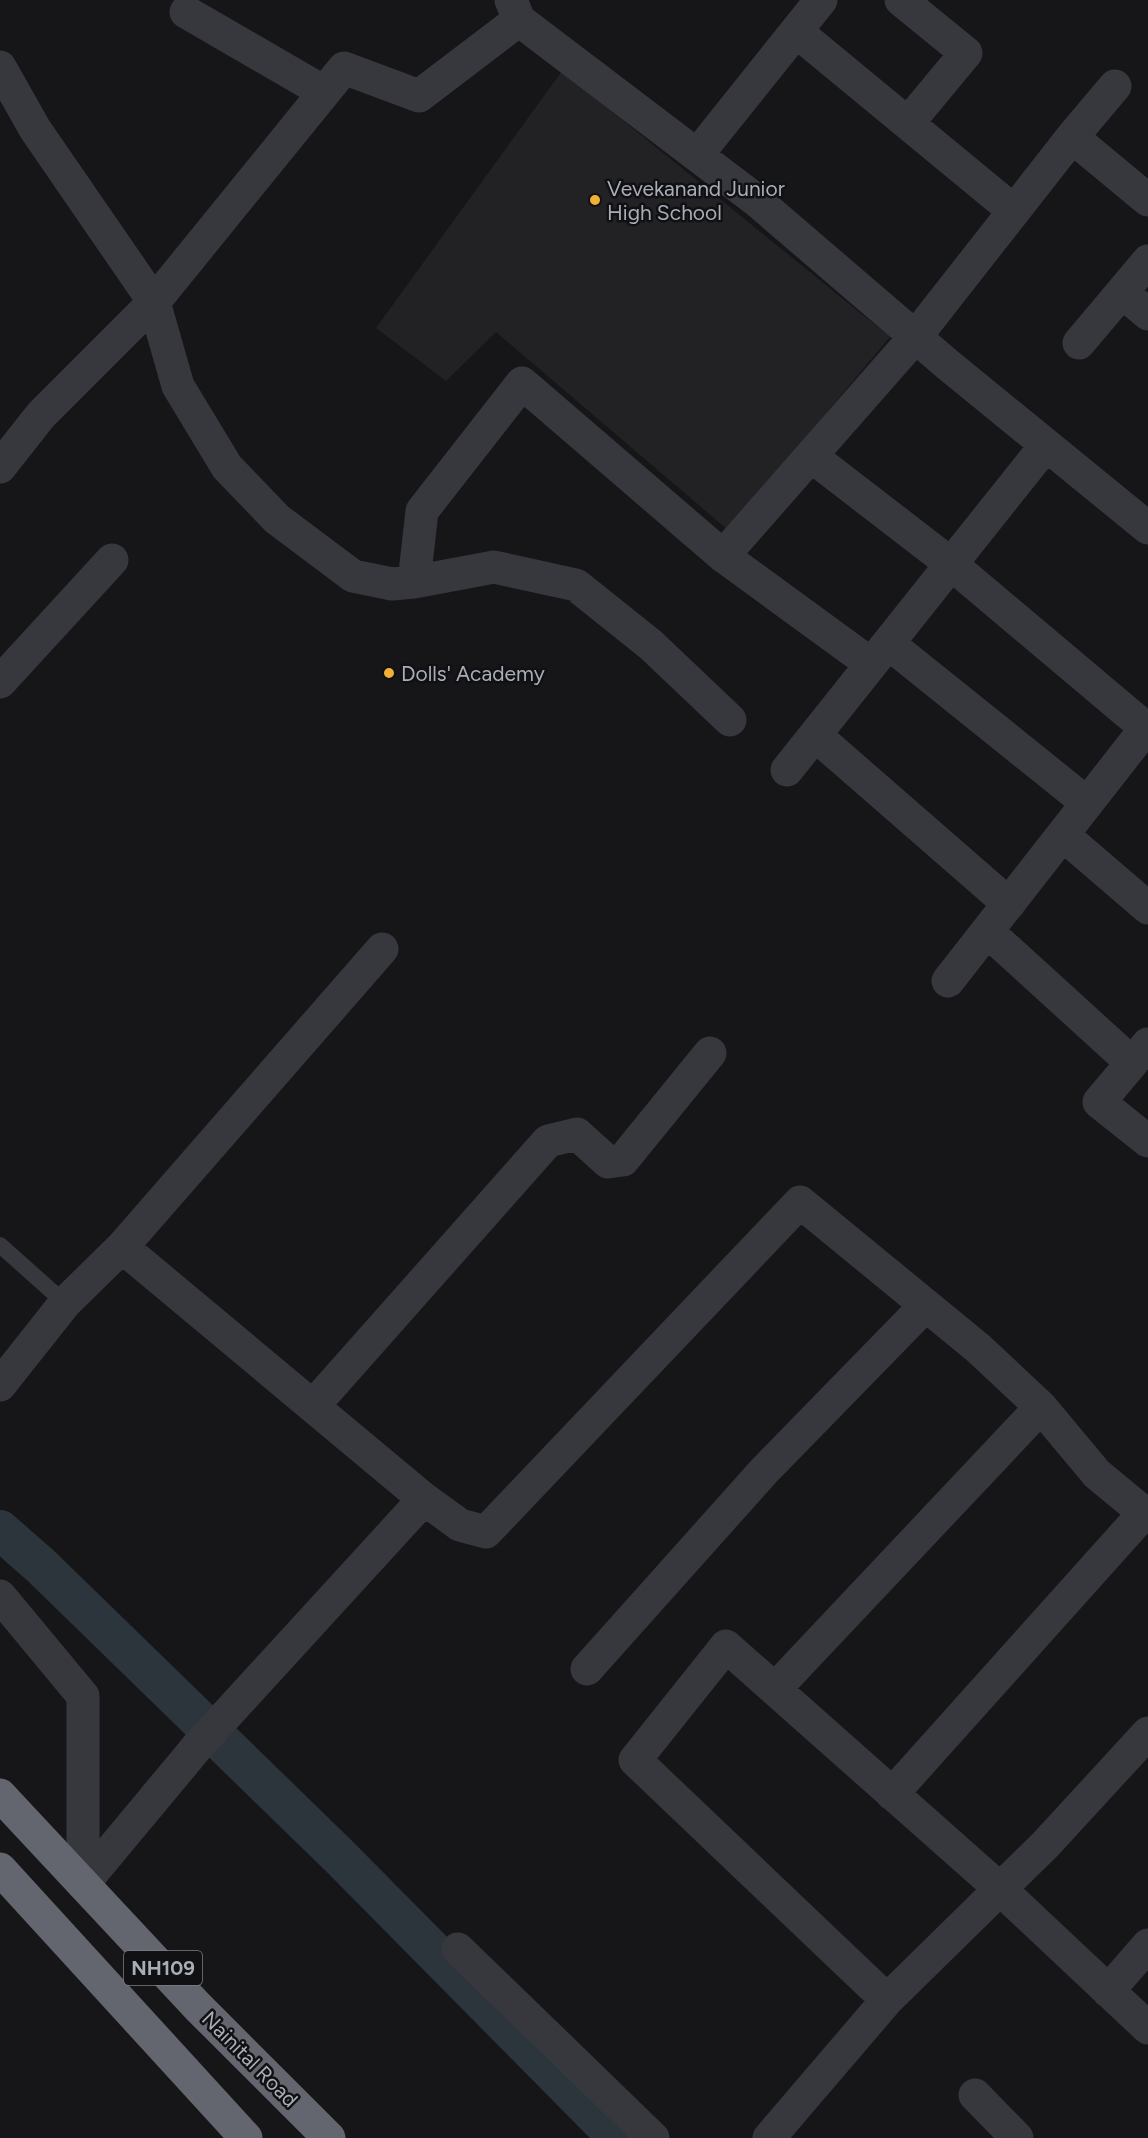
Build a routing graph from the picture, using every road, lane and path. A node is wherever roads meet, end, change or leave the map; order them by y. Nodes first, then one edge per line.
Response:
1 (820, 0) edge
2 (902, 0) edge
3 (515, 10) edge
4 (186, 12) dead end
5 (797, 32) junction
6 (0, 67) edge
7 (1115, 86) dead end
8 (324, 93) junction
9 (908, 123) junction
10 (1072, 137) junction
11 (697, 155) junction
12 (1148, 200) edge
13 (1014, 212) junction
14 (1148, 261) edge
15 (1122, 292) junction
16 (154, 302) junction
17 (1148, 314) edge
18 (916, 336) junction
19 (1079, 343) dead end
20 (1046, 445) junction
21 (811, 456) junction
22 (0, 467) edge
23 (1148, 528) edge
24 (723, 556) junction
25 (112, 560) dead end
26 (951, 564) junction
27 (414, 582) junction
28 (880, 654) junction
29 (0, 682) edge
30 (730, 720) dead end
31 (1147, 729) edge
32 (815, 735) junction
33 (787, 770) dead end
34 (1088, 803) junction
35 (1063, 835) junction
36 (1009, 904) junction
37 (1148, 908) edge
38 (987, 931) junction
39 (382, 949) dead end
40 (948, 981) dead end
41 (710, 1053) dead end
42 (1140, 1054) edge
43 (1148, 1141) edge
44 (0, 1245) edge
45 (122, 1246) junction
46 (65, 1303) junction
47 (926, 1305) junction
48 (0, 1385) edge
49 (314, 1405) junction
50 (1041, 1407) junction
51 (424, 1499) junction
52 (1146, 1514) edge
53 (0, 1596) edge
54 (587, 1670) dead end
55 (775, 1689) junction
56 (1148, 1733) edge
57 (892, 1794) junction
58 (2, 1802) edge
59 (0, 1869) edge
60 (83, 1884) junction
61 (999, 1888) junction
62 (49, 1921) junction
63 (1148, 1945) edge
64 (458, 1949) dead end
65 (1108, 1991) junction
66 (887, 2000) junction
67 (1148, 2028) edge
68 (975, 2096) dead end
69 (325, 2137) edge
70 (246, 2138) edge
71 (653, 2138) edge
72 (769, 2138) edge
73 (1017, 2138) edge

1 - 5 street
2 - 9 street
3 - 8 street
3 - 11 street
4 - 8 street
5 - 9 street
5 - 11 street
6 - 16 street
7 - 10 street
8 - 16 street
9 - 13 street
10 - 12 street
10 - 13 street
11 - 18 street
13 - 18 street
14 - 15 street
15 - 17 street
15 - 19 street
16 - 22 street
16 - 27 street
18 - 20 street
18 - 21 street
20 - 23 street
20 - 26 street
21 - 24 street
21 - 26 street
24 - 27 street
24 - 28 street
25 - 29 street
26 - 28 street
26 - 31 street
27 - 30 street
28 - 32 street
28 - 34 street
31 - 34 street
32 - 33 street
32 - 36 street
34 - 35 street
35 - 36 street
35 - 37 street
36 - 38 street
38 - 40 street
38 - 42 street
39 - 45 street
41 - 49 street
42 - 43 street
44 - 46 lane
45 - 46 street
45 - 49 street
46 - 48 street
47 - 50 street
47 - 51 street
47 - 54 street
49 - 51 street
50 - 52 street
50 - 55 street
51 - 60 street
52 - 57 street
53 - 60 street
55 - 57 street
55 - 66 street
56 - 61 street
57 - 61 street
58 - 60 highway, Nainital Road / NH109
59 - 62 highway, NH109
60 - 62 highway
60 - 69 highway, Nainital Road / NH109
61 - 65 street
61 - 66 street
62 - 70 highway, NH109
63 - 65 street
64 - 71 street
65 - 67 street
66 - 72 street
68 - 73 street

